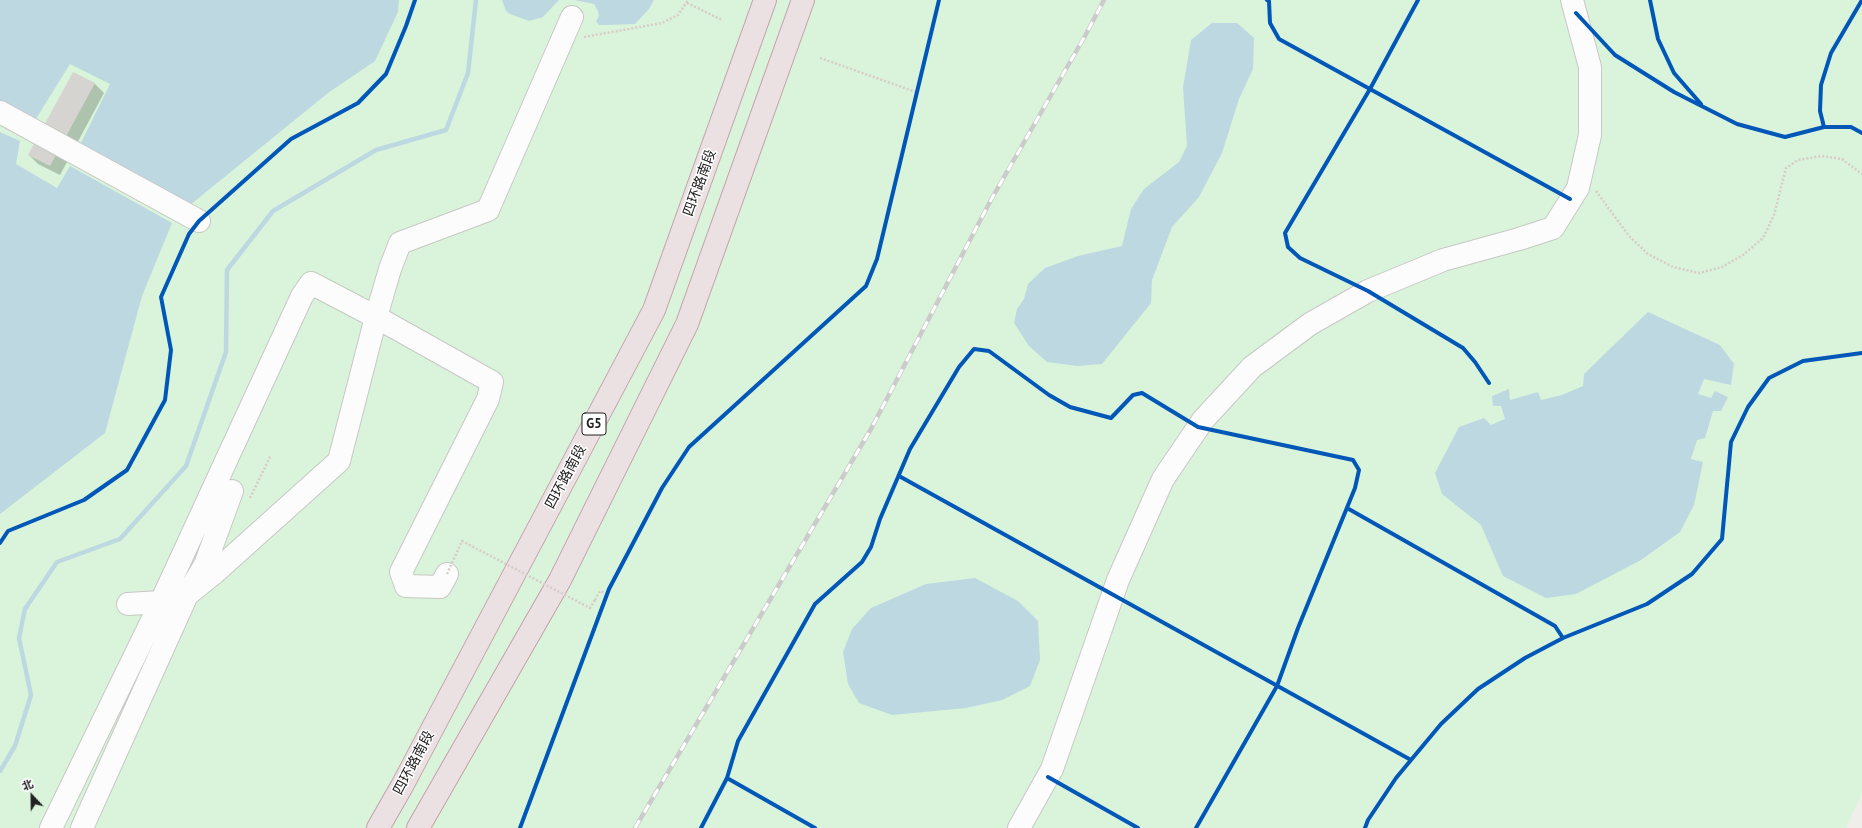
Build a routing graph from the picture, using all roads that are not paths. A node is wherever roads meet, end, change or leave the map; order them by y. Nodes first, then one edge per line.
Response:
1 (765, 0) edge
2 (803, 0) edge
3 (1572, 0) edge
4 (572, 17) dead end
5 (0, 112) edge
6 (199, 222) dead end
7 (376, 316) junction
8 (232, 491) dead end
9 (447, 574) road end
10 (187, 595) junction
11 (161, 602) junction
12 (128, 604) dead end
13 (51, 828) edge
14 (82, 828) edge
15 (378, 828) edge
16 (418, 828) edge
17 (1020, 828) edge

1 - 15 highway, 四环路南段 / G5
2 - 16 highway
3 - 17 lane
4 - 7 lane
5 - 6 lane
7 - 9 lane
7 - 10 lane
7 - 11 lane
8 - 10 lane
10 - 11 lane
10 - 14 lane
11 - 12 lane
11 - 13 lane

